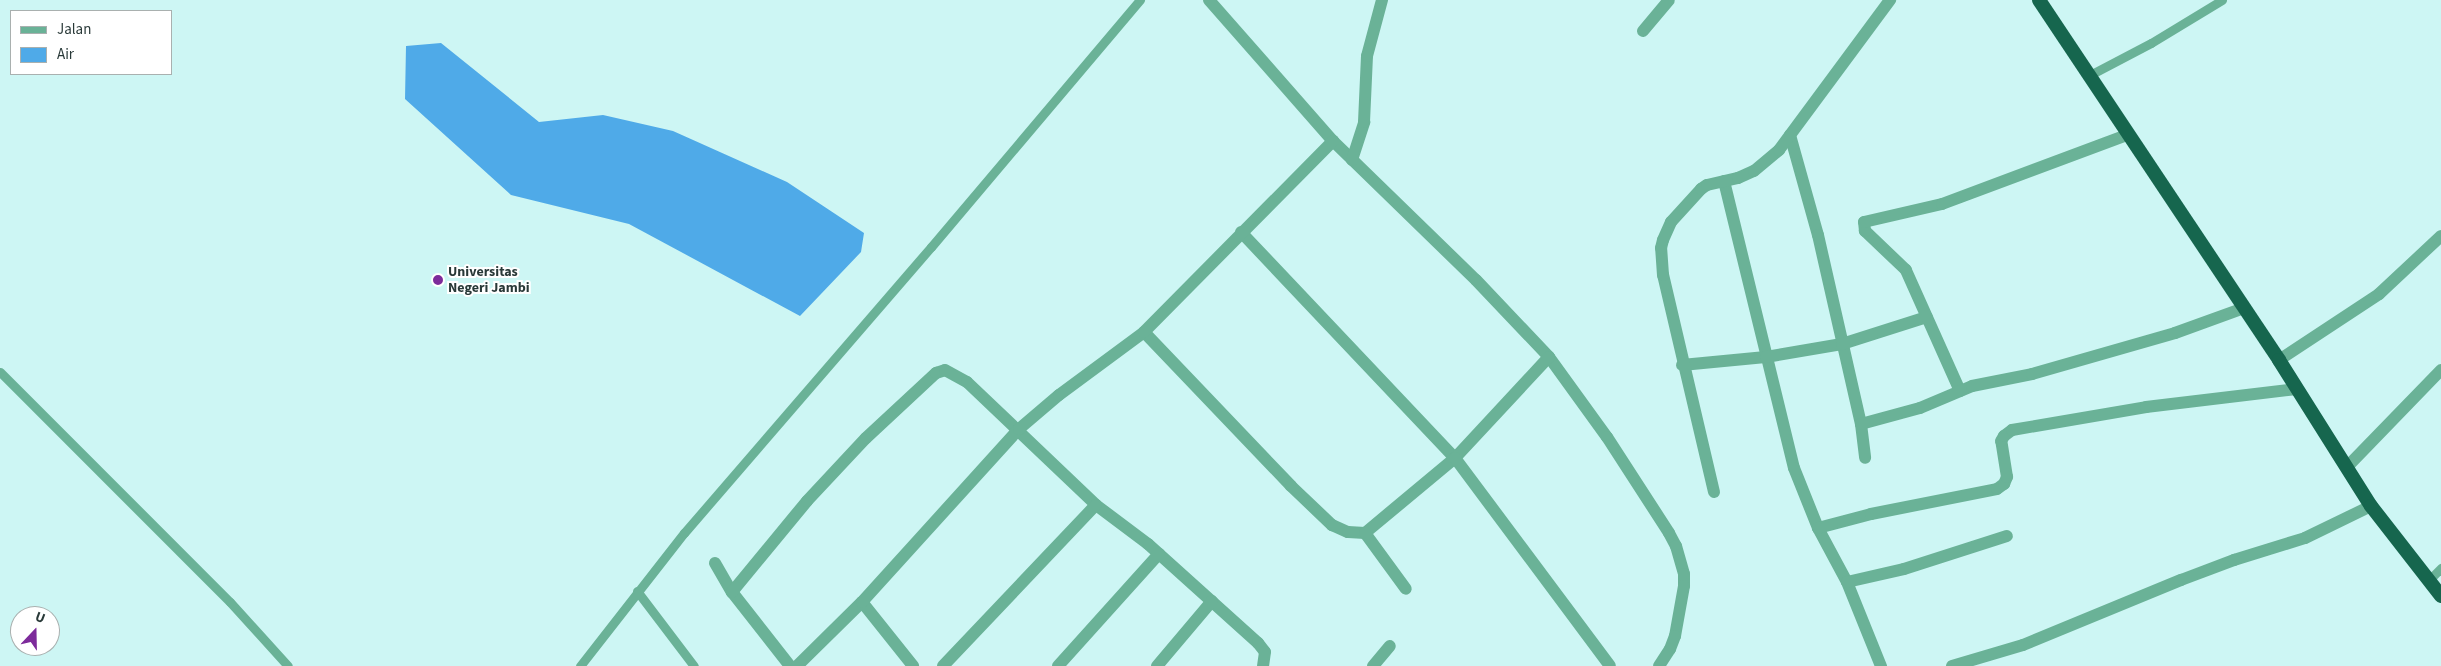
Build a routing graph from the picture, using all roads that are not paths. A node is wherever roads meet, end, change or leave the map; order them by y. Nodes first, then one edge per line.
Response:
1 (1140, 0) edge
2 (1209, 0) edge
3 (1382, 0) edge
4 (1669, 0) edge
5 (1890, 0) edge
6 (2039, 0) edge
7 (2222, 0) edge
8 (1643, 31) dead end
9 (2088, 76) junction
10 (2127, 135) junction
11 (1790, 136) junction
12 (1333, 141) junction
13 (1352, 160) junction
14 (1724, 181) junction
15 (1241, 232) junction
16 (2441, 236) edge
17 (2244, 308) junction
18 (1927, 317) junction
19 (1144, 332) junction
20 (1842, 344) junction
21 (1549, 357) junction
22 (1766, 357) junction
23 (2279, 360) junction
24 (1682, 365) junction
25 (2441, 370) edge
26 (0, 372) edge
27 (2296, 389) junction
28 (1960, 391) junction
29 (1861, 424) junction
30 (1018, 429) junction
31 (1455, 458) junction
32 (1865, 458) dead end
33 (2347, 467) junction
34 (1714, 492) dead end
35 (1096, 505) junction
36 (2372, 506) junction
37 (1818, 528) junction
38 (1365, 533) junction
39 (2007, 536) dead end
40 (1159, 554) junction
41 (715, 562) dead end
42 (2441, 568) edge
43 (2430, 579) junction
44 (1847, 582) junction
45 (1406, 590) dead end
46 (637, 591) junction
47 (732, 592) junction
48 (2441, 596) edge
49 (1212, 601) junction
50 (862, 602) junction
51 (1390, 646) dead end
52 (288, 666) edge
53 (580, 666) edge
54 (694, 666) edge
55 (790, 666) edge
56 (797, 666) edge
57 (913, 666) edge
58 (943, 666) edge
59 (1058, 666) edge
60 (1157, 666) edge
61 (1263, 666) edge
62 (1373, 666) edge
63 (1610, 666) edge
64 (1658, 666) edge
65 (1881, 666) edge
66 (1952, 666) edge

1 - 46 lane
2 - 12 street
3 - 13 street
4 - 8 street
5 - 11 street
6 - 9 highway
7 - 9 lane
9 - 10 highway
10 - 17 highway
10 - 18 street
11 - 14 street
11 - 20 street
12 - 13 street
12 - 15 street
13 - 21 street
14 - 22 street
14 - 24 street
15 - 19 street
15 - 31 street
16 - 23 street
17 - 23 highway
17 - 28 street
18 - 20 street
18 - 28 street
19 - 30 street
19 - 38 street
20 - 22 street
20 - 29 street
21 - 31 street
21 - 64 street
22 - 24 street
22 - 37 street
23 - 27 highway
24 - 34 street
25 - 33 street
26 - 52 lane
27 - 33 highway
27 - 37 street
28 - 29 street
29 - 32 street
30 - 35 street
30 - 47 street
30 - 50 street
31 - 38 street
31 - 63 street
33 - 36 highway
35 - 40 street
35 - 58 street
36 - 43 highway
36 - 66 street
37 - 44 street
38 - 45 street
39 - 44 street
40 - 49 street
40 - 59 street
41 - 47 street
42 - 43 lane
43 - 48 highway
44 - 65 street
46 - 53 lane
46 - 54 lane
47 - 55 street
49 - 60 street
49 - 61 street
50 - 56 street
50 - 57 street
51 - 62 street

